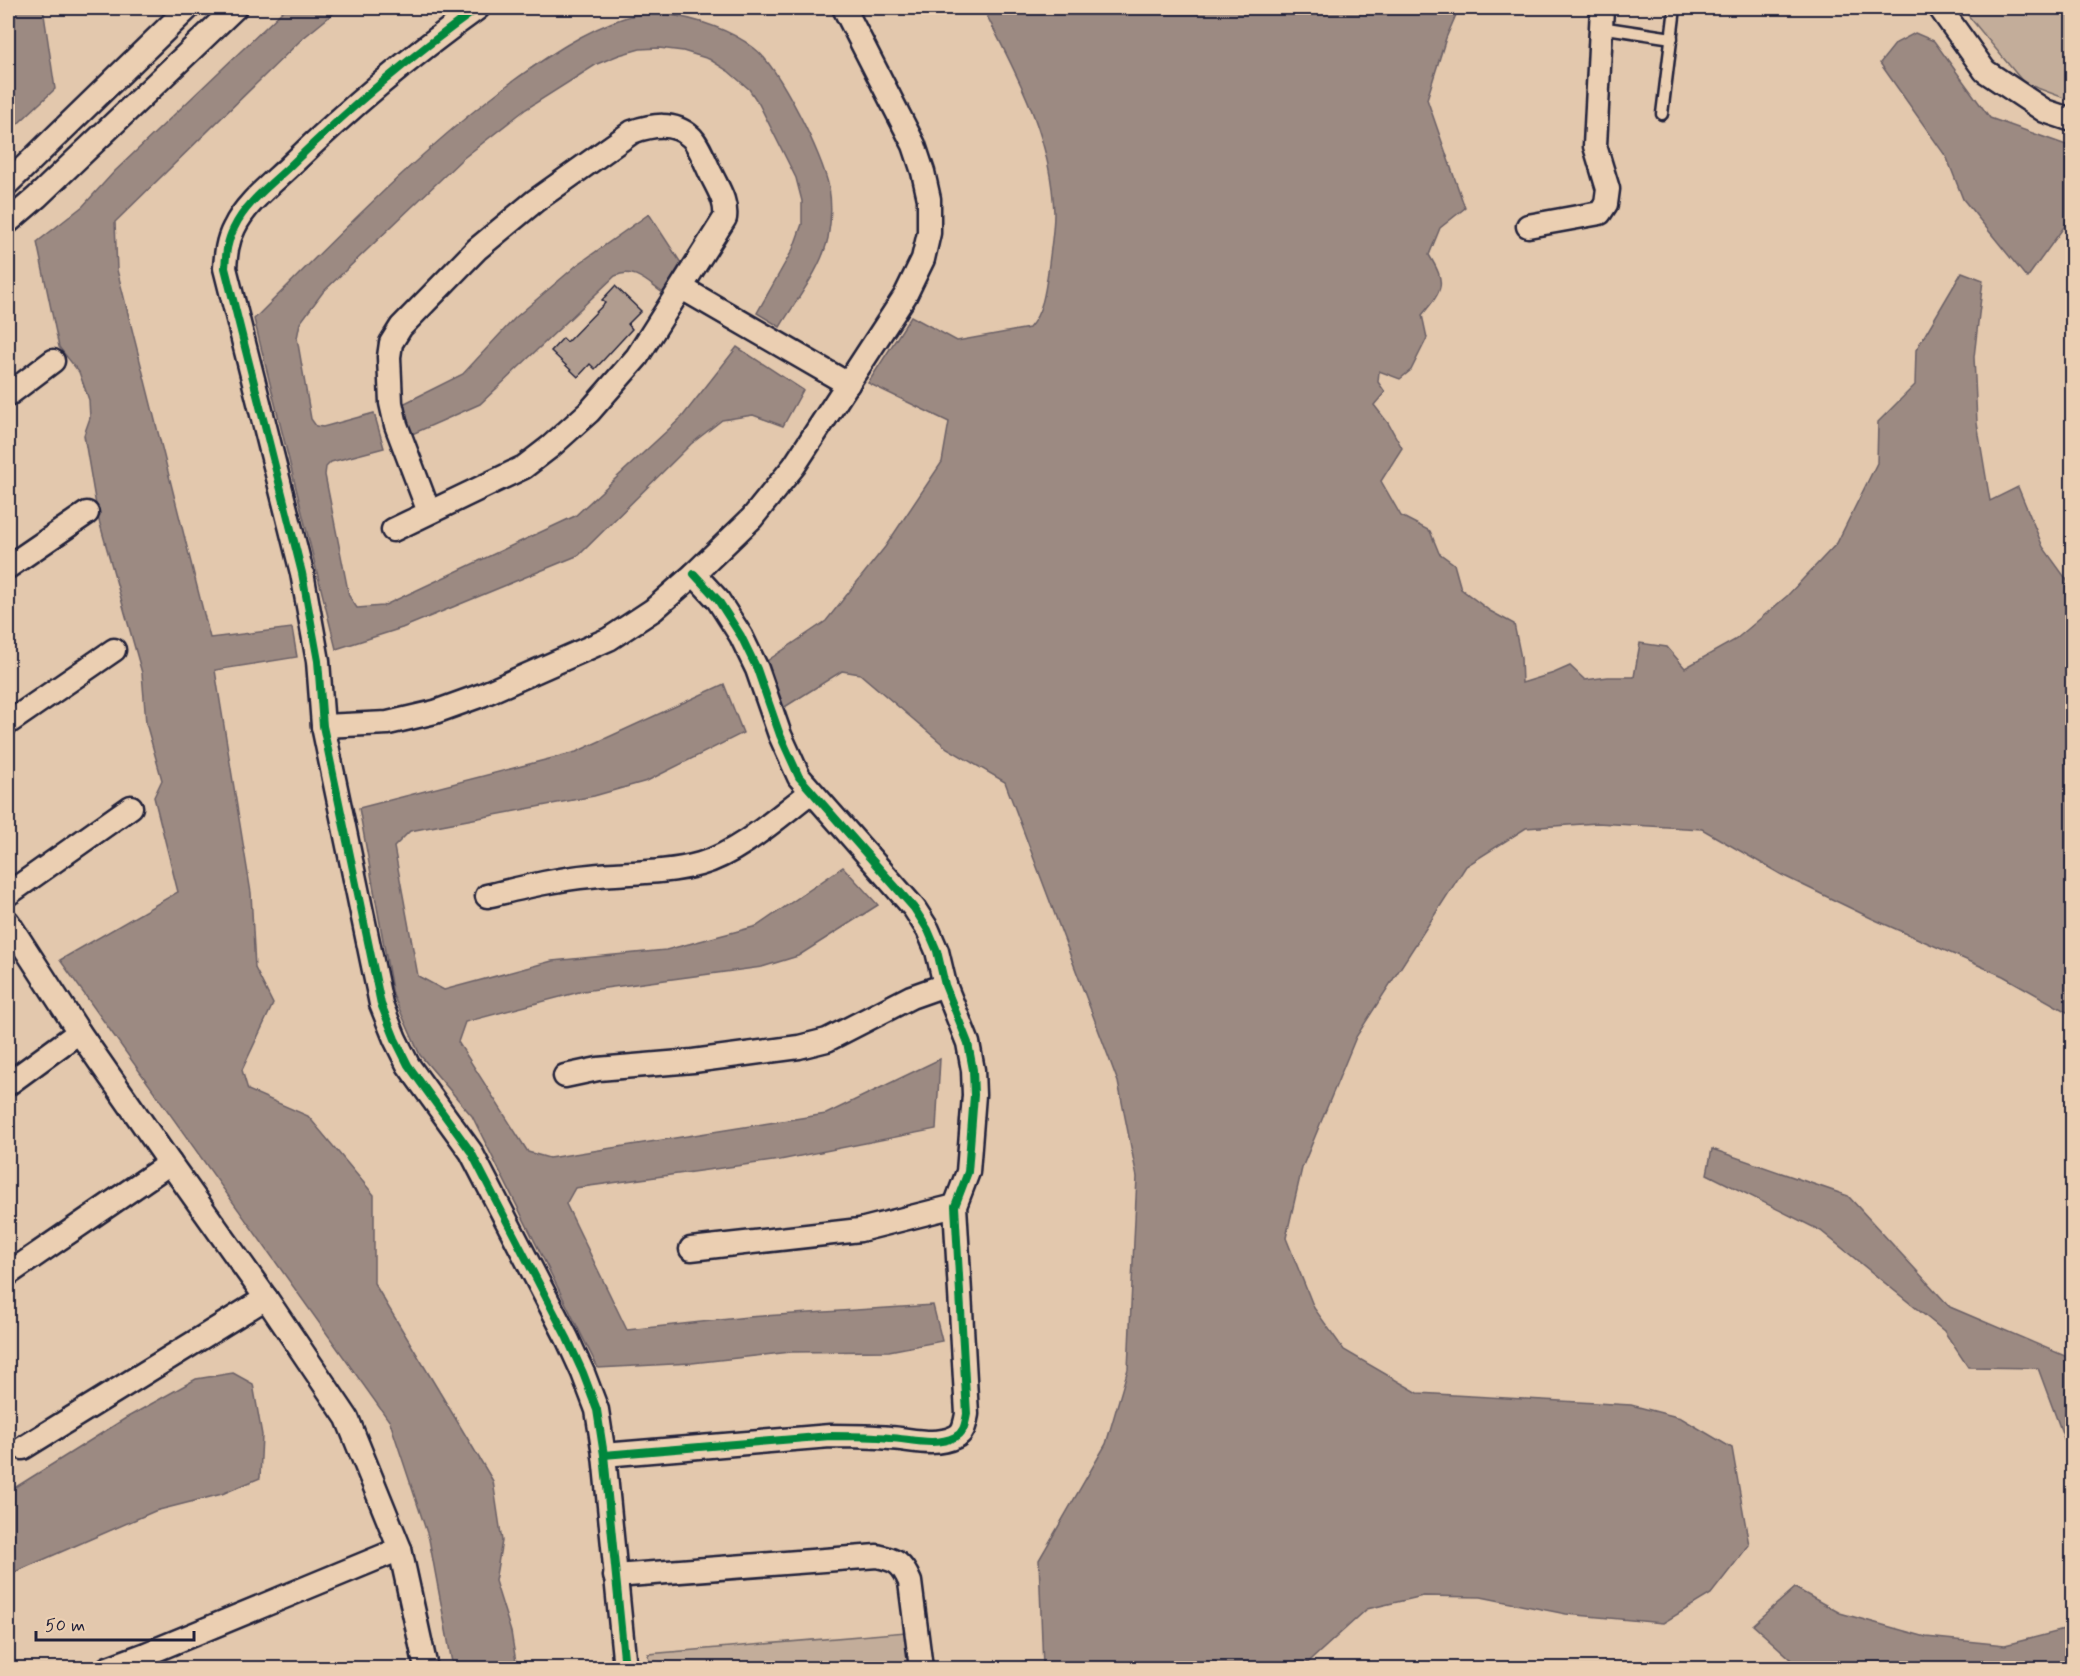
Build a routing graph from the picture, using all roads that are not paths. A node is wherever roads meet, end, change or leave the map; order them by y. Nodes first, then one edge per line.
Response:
1 (188, 8) edge
2 (235, 8) edge
3 (478, 8) edge
4 (844, 8) edge
5 (1675, 8) edge
6 (1940, 8) edge
7 (1601, 17) edge
8 (1672, 38) junction
9 (1662, 114) dead end
10 (2073, 120) edge
11 (8, 183) edge
12 (8, 222) edge
13 (1528, 226) dead end
14 (681, 288) junction
15 (53, 361) dead end
16 (848, 384) junction
17 (8, 395) edge
18 (429, 512) junction
19 (87, 513) dead end
20 (393, 530) dead end
21 (8, 567) edge
22 (694, 574) junction
23 (114, 650) dead end
24 (8, 723) edge
25 (323, 726) junction
26 (811, 792) junction
27 (131, 807) dead end
28 (8, 894) edge
29 (487, 896) dead end
30 (8, 922) edge
31 (945, 985) junction
32 (79, 1032) junction
33 (565, 1076) dead end
34 (8, 1084) edge
35 (170, 1164) junction
36 (955, 1206) junction
37 (691, 1249) dead end
38 (8, 1274) edge
39 (266, 1298) junction
40 (23, 1448) dead end
41 (604, 1455) junction
42 (400, 1549) junction
43 (615, 1576) junction
44 (108, 1668) edge
45 (426, 1668) edge
46 (625, 1668) edge
47 (921, 1668) edge

1 - 11 street
2 - 12 street
3 - 25 street
4 - 16 street
5 - 8 lane
6 - 10 street
7 - 8 lane
7 - 13 street
8 - 9 lane
14 - 16 street
14 - 18 street
14 - 18 street
15 - 17 street
16 - 22 street
18 - 20 street
19 - 21 street
22 - 25 street
22 - 26 street
23 - 24 street
25 - 41 street
26 - 29 street
26 - 31 street
27 - 28 street
30 - 32 street
31 - 33 street
31 - 36 street
32 - 34 street
32 - 35 street
35 - 38 street
35 - 39 street
36 - 37 street
36 - 41 street
39 - 40 street
39 - 42 street
41 - 43 street
42 - 44 street
42 - 45 street
43 - 46 street
43 - 47 street

